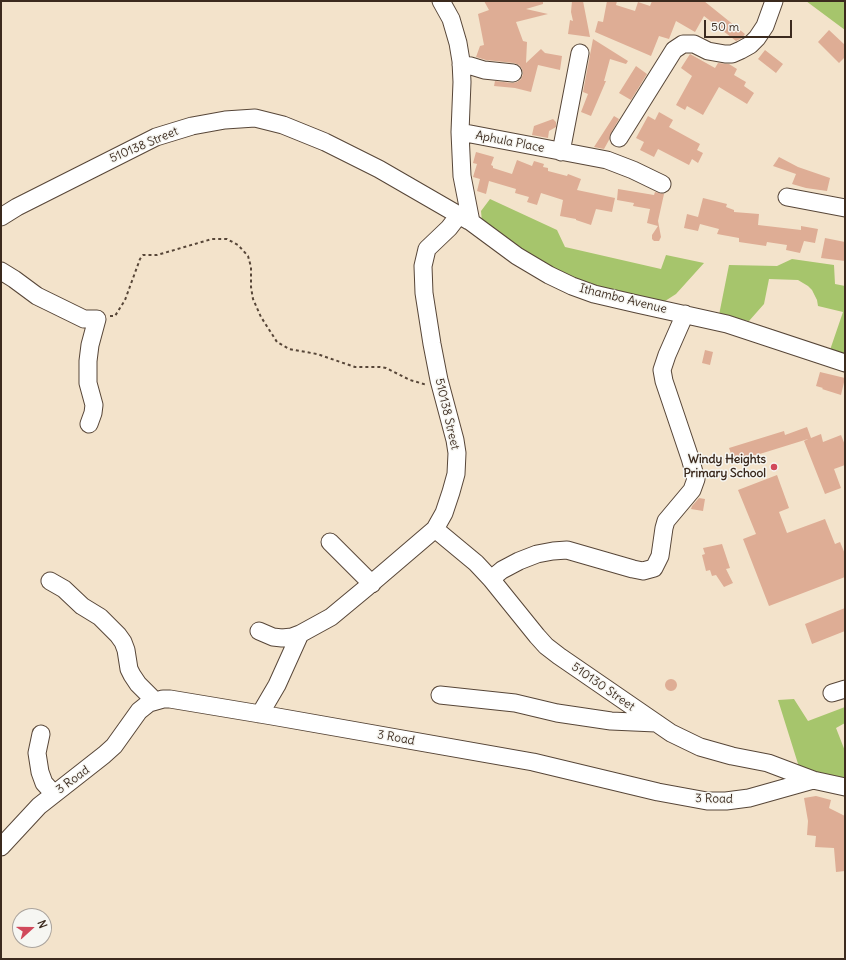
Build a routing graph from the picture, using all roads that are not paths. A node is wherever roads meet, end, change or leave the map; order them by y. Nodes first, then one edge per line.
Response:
1 (441, 1) edge
2 (774, 1) edge
3 (580, 53) dead end
4 (462, 65) junction
5 (513, 73) dead end
6 (460, 132) junction
7 (619, 138) dead end
8 (560, 152) junction
9 (662, 184) dead end
10 (787, 197) dead end
11 (845, 208) edge
12 (1, 217) edge
13 (465, 218) junction
14 (3, 272) edge
15 (685, 314) junction
16 (845, 363) edge
17 (89, 424) dead end
18 (435, 529) junction
19 (330, 542) dead end
20 (491, 579) junction
21 (50, 581) dead end
22 (372, 584) junction
23 (259, 631) dead end
24 (300, 634) junction
25 (440, 695) dead end
26 (156, 701) junction
27 (260, 714) junction
28 (656, 723) junction
29 (41, 734) dead end
30 (813, 780) junction
31 (845, 787) edge
32 (54, 794) junction
33 (1, 847) edge

1 - 4 street
2 - 7 street
3 - 8 street, Aphula Place
4 - 5 street
4 - 6 street
6 - 8 street, Aphula Place
6 - 13 street
8 - 9 street, Aphula Place
10 - 11 street
12 - 13 street, 510138 Street
13 - 15 street, Ithambo Avenue
13 - 18 street, 510138 Street
14 - 17 street
15 - 16 street, Ithambo Avenue
15 - 20 street
18 - 20 street, 510130 Street
18 - 22 street, 510138 Street
19 - 22 street
20 - 28 street, 510130 Street
21 - 26 street
22 - 24 street, 510138 Street
23 - 24 street, 510138 Street
24 - 27 street
25 - 28 street
26 - 27 street, 3 Road
26 - 32 street, 3 Road
27 - 30 street, 3 Road
28 - 30 street, 510130 Street
29 - 32 street
30 - 31 street, 3 Road
32 - 33 street, 3 Road

